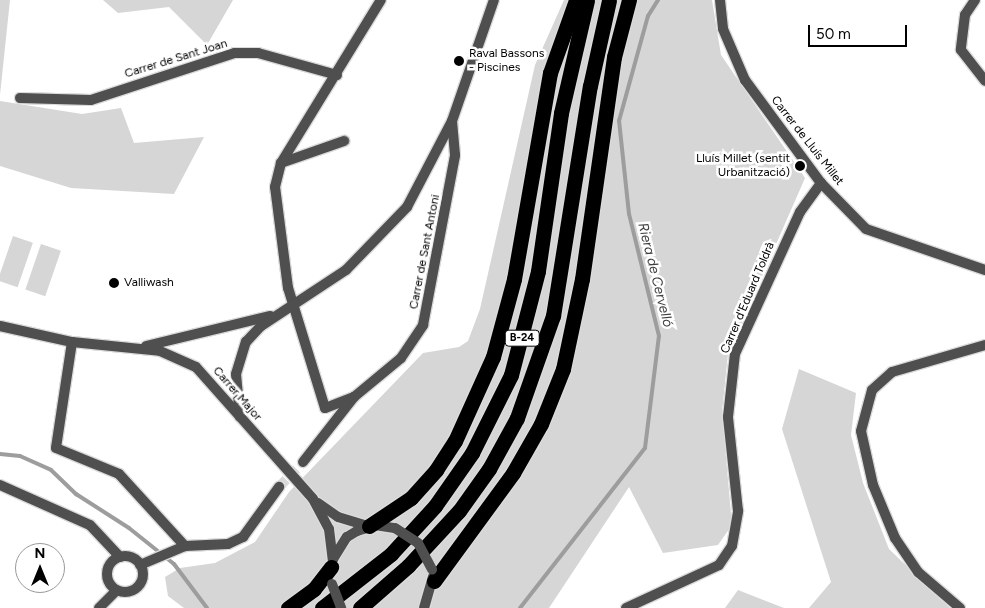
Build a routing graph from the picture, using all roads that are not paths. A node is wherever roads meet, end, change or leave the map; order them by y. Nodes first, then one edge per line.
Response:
1 (381, 0) edge
2 (494, 0) edge
3 (576, 0) edge
4 (587, 0) edge
5 (609, 0) edge
6 (628, 0) edge
7 (720, 0) edge
8 (975, 0) edge
9 (337, 75) junction
10 (985, 81) edge
11 (20, 98) dead end
12 (452, 121) junction
13 (344, 141) dead end
14 (281, 163) junction
15 (822, 183) junction
16 (985, 270) edge
17 (294, 306) junction
18 (278, 314) junction
19 (0, 326) edge
20 (72, 342) junction
21 (985, 345) edge
22 (141, 348) junction
23 (354, 397) junction
24 (240, 417) junction
25 (303, 462) tunnel mouth
26 (0, 485) edge
27 (279, 487) tunnel mouth
28 (313, 499) junction
29 (369, 526) junction
30 (181, 547) junction
31 (120, 557) junction
32 (332, 563) junction
33 (140, 565) junction
34 (432, 575) junction
35 (117, 590) junction
36 (425, 607) edge
37 (100, 608) edge
38 (288, 608) edge
39 (322, 608) edge
40 (342, 608) edge
41 (360, 608) edge
42 (626, 608) edge
43 (960, 608) edge

1 - 9 street
2 - 12 street
3 - 29 highway
4 - 39 highway, B-24
5 - 41 highway, B-24
6 - 34 highway
7 - 15 street, Carrer de Lluís Millet
8 - 10 street
9 - 11 street, Carrer de Sant Joan
9 - 14 street
12 - 17 street
12 - 23 street, Carrer de Sant Antoni
13 - 14 street
14 - 17 street
15 - 16 street, Carrer de Lluís Millet
15 - 42 street, Carrer d'Eduard Toldrà
17 - 18 street
17 - 23 street
18 - 22 street
18 - 24 street
19 - 20 street, Carrer Major
20 - 22 street, Carrer Major
20 - 30 street
21 - 43 street
22 - 24 street, Carrer Major
23 - 25 street, Carrer de Sant Antoni
24 - 28 street, Carrer Major
26 - 31 street
27 - 30 street
28 - 29 street, Carrer Major
28 - 32 street, Carrer Major
29 - 32 street
29 - 34 street, Carrer Major, bridge
30 - 33 street
31 - 33 street
31 - 35 street
32 - 38 highway
32 - 40 street, Carrer Major, bridge
33 - 35 street
34 - 36 street
35 - 37 street

